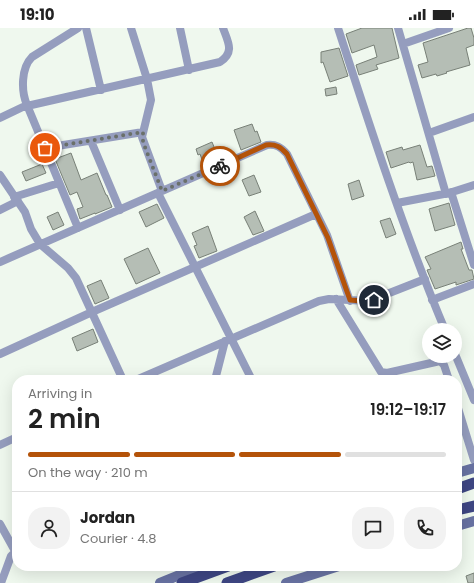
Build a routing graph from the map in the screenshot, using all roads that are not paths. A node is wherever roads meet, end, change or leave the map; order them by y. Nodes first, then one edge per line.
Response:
1 (78, 28) edge
2 (86, 28) edge
3 (131, 28) edge
4 (180, 28) edge
5 (223, 28) edge
6 (338, 28) edge
7 (398, 28) edge
8 (449, 28) edge
9 (403, 44) junction
10 (189, 70) junction
11 (147, 79) junction
12 (101, 90) junction
13 (27, 106) junction
14 (474, 117) edge
15 (0, 118) edge
16 (143, 132) junction
17 (429, 133) junction
18 (91, 141) junction
19 (45, 148) junction
20 (0, 175) edge
21 (59, 183) junction
22 (474, 185) edge
23 (160, 192) junction
24 (449, 193) junction
25 (16, 199) junction
26 (397, 203) junction
27 (0, 210) edge
28 (120, 210) junction
29 (316, 214) junction
30 (78, 228) junction
31 (40, 244) junction
32 (0, 262) edge
33 (474, 265) edge
34 (194, 267) junction
35 (425, 279) junction
36 (474, 284) edge
37 (336, 300) junction
38 (350, 300) junction
39 (432, 300) junction
40 (92, 312) junction
41 (442, 323) edge
42 (228, 340) junction
43 (0, 354) edge
44 (459, 363) edge
45 (121, 375) edge
46 (148, 375) edge
47 (217, 375) edge
48 (250, 375) edge
49 (380, 375) edge
50 (383, 375) edge
51 (447, 375) edge
52 (474, 400) edge
53 (462, 421) edge
54 (12, 439) edge
55 (0, 445) edge
56 (474, 460) edge
57 (474, 468) edge
58 (462, 472) edge
59 (474, 483) edge
60 (462, 487) edge
61 (474, 506) edge
62 (462, 509) edge
63 (474, 520) edge
64 (0, 524) edge
65 (462, 524) edge
66 (12, 544) edge
67 (12, 555) edge
68 (190, 571) edge
69 (214, 571) edge
70 (260, 571) edge
71 (323, 571) edge
72 (1, 583) edge
73 (160, 583) edge
74 (182, 583) edge
75 (227, 583) edge
76 (286, 583) edge

1 - 13 street
2 - 12 street
3 - 11 street
4 - 10 street
5 - 10 street
6 - 26 street
7 - 9 street
8 - 9 street
9 - 17 street
10 - 11 street
11 - 12 street
11 - 16 street
12 - 13 street
13 - 15 street
13 - 19 street
14 - 17 street
16 - 18 street
16 - 23 street
17 - 24 street
18 - 19 street
18 - 28 street
19 - 21 street
20 - 25 street
21 - 25 street
21 - 30 street
22 - 24 street
23 - 28 street
23 - 29 street
23 - 34 street
24 - 26 street
24 - 33 street
25 - 27 street
25 - 31 street
26 - 35 street
28 - 30 street
29 - 34 street
29 - 38 street
30 - 31 street
31 - 32 street
31 - 40 street
34 - 40 street
34 - 42 street
35 - 38 street
35 - 39 street
36 - 39 street
37 - 38 street
37 - 42 street
37 - 49 street
39 - 41 street
40 - 43 street
40 - 45 street
42 - 46 street
42 - 47 street
42 - 48 street
44 - 52 street
50 - 51 street
53 - 56 street
54 - 55 street
57 - 58 main road
59 - 60 highway
61 - 62 highway
63 - 65 main road
64 - 66 street
67 - 72 street
68 - 73 main road
69 - 74 highway
70 - 75 highway
71 - 76 main road

